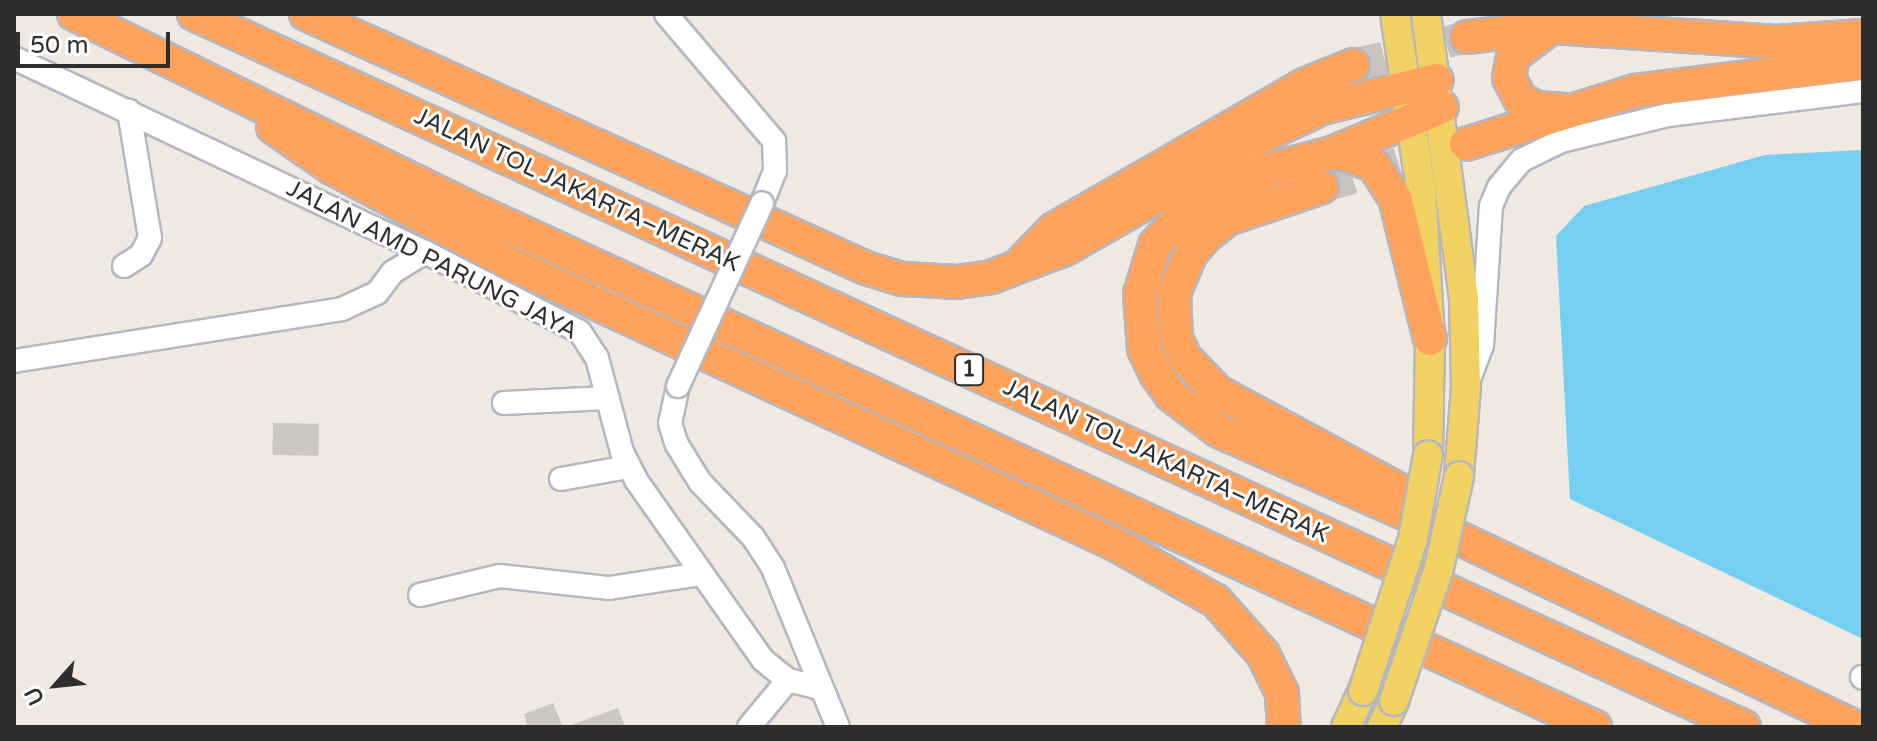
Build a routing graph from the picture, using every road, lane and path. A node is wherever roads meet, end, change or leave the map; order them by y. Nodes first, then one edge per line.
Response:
1 (74, 14) edge
2 (194, 14) edge
3 (306, 14) edge
4 (666, 14) edge
5 (1395, 14) edge
6 (1426, 14) edge
7 (1552, 27) junction
8 (1863, 36) edge
9 (1467, 37) tunnel mouth
10 (14, 58) edge
11 (1863, 63) edge
12 (1353, 65) tunnel mouth
13 (191, 68) junction
14 (1863, 91) edge
15 (1424, 98) junction
16 (1562, 110) junction
17 (129, 111) junction
18 (1466, 144) tunnel mouth
19 (1332, 153) junction
20 (1322, 187) tunnel mouth
21 (425, 252) junction
22 (1021, 263) junction
23 (124, 266) dead end
24 (651, 292) junction
25 (1430, 339) junction
26 (14, 361) edge
27 (1466, 387) junction
28 (608, 398) junction
29 (504, 403) dead end
30 (628, 467) junction
31 (949, 470) junction
32 (561, 479) dead end
33 (700, 574) junction
34 (420, 595) dead end
35 (1639, 625) junction
36 (788, 680) junction
37 (819, 688) junction
38 (749, 727) edge
39 (838, 727) edge
40 (1284, 727) edge
41 (1346, 727) edge
42 (1382, 727) edge
43 (1595, 727) edge
44 (1744, 727) edge
45 (1855, 727) edge

1 - 13 highway
2 - 44 highway, JALAN TOL JAKARTA–MERAK / 1
3 - 22 highway
4 - 37 street, bridge
5 - 15 main road
6 - 15 main road
7 - 8 highway
7 - 9 highway
7 - 16 highway
10 - 17 street, JALAN AMD PARUNG JAYA
11 - 16 highway
12 - 22 highway
13 - 24 highway
13 - 31 highway
14 - 27 street
15 - 19 highway
15 - 22 highway
15 - 25 main road
15 - 27 main road
16 - 18 highway
17 - 21 street, JALAN AMD PARUNG JAYA
17 - 23 street
19 - 25 highway
19 - 35 highway
20 - 35 highway
21 - 26 street
21 - 28 street, JALAN AMD PARUNG JAYA
24 - 31 highway
24 - 43 highway
25 - 41 main road, bridge
27 - 42 main road, bridge
28 - 29 street
28 - 30 street, JALAN AMD PARUNG JAYA
30 - 32 street
30 - 33 street, JALAN AMD PARUNG JAYA
31 - 40 highway
33 - 34 street
33 - 36 street, JALAN AMD PARUNG JAYA
35 - 45 highway
36 - 37 street, JALAN AMD PARUNG JAYA
36 - 38 street
37 - 39 street

